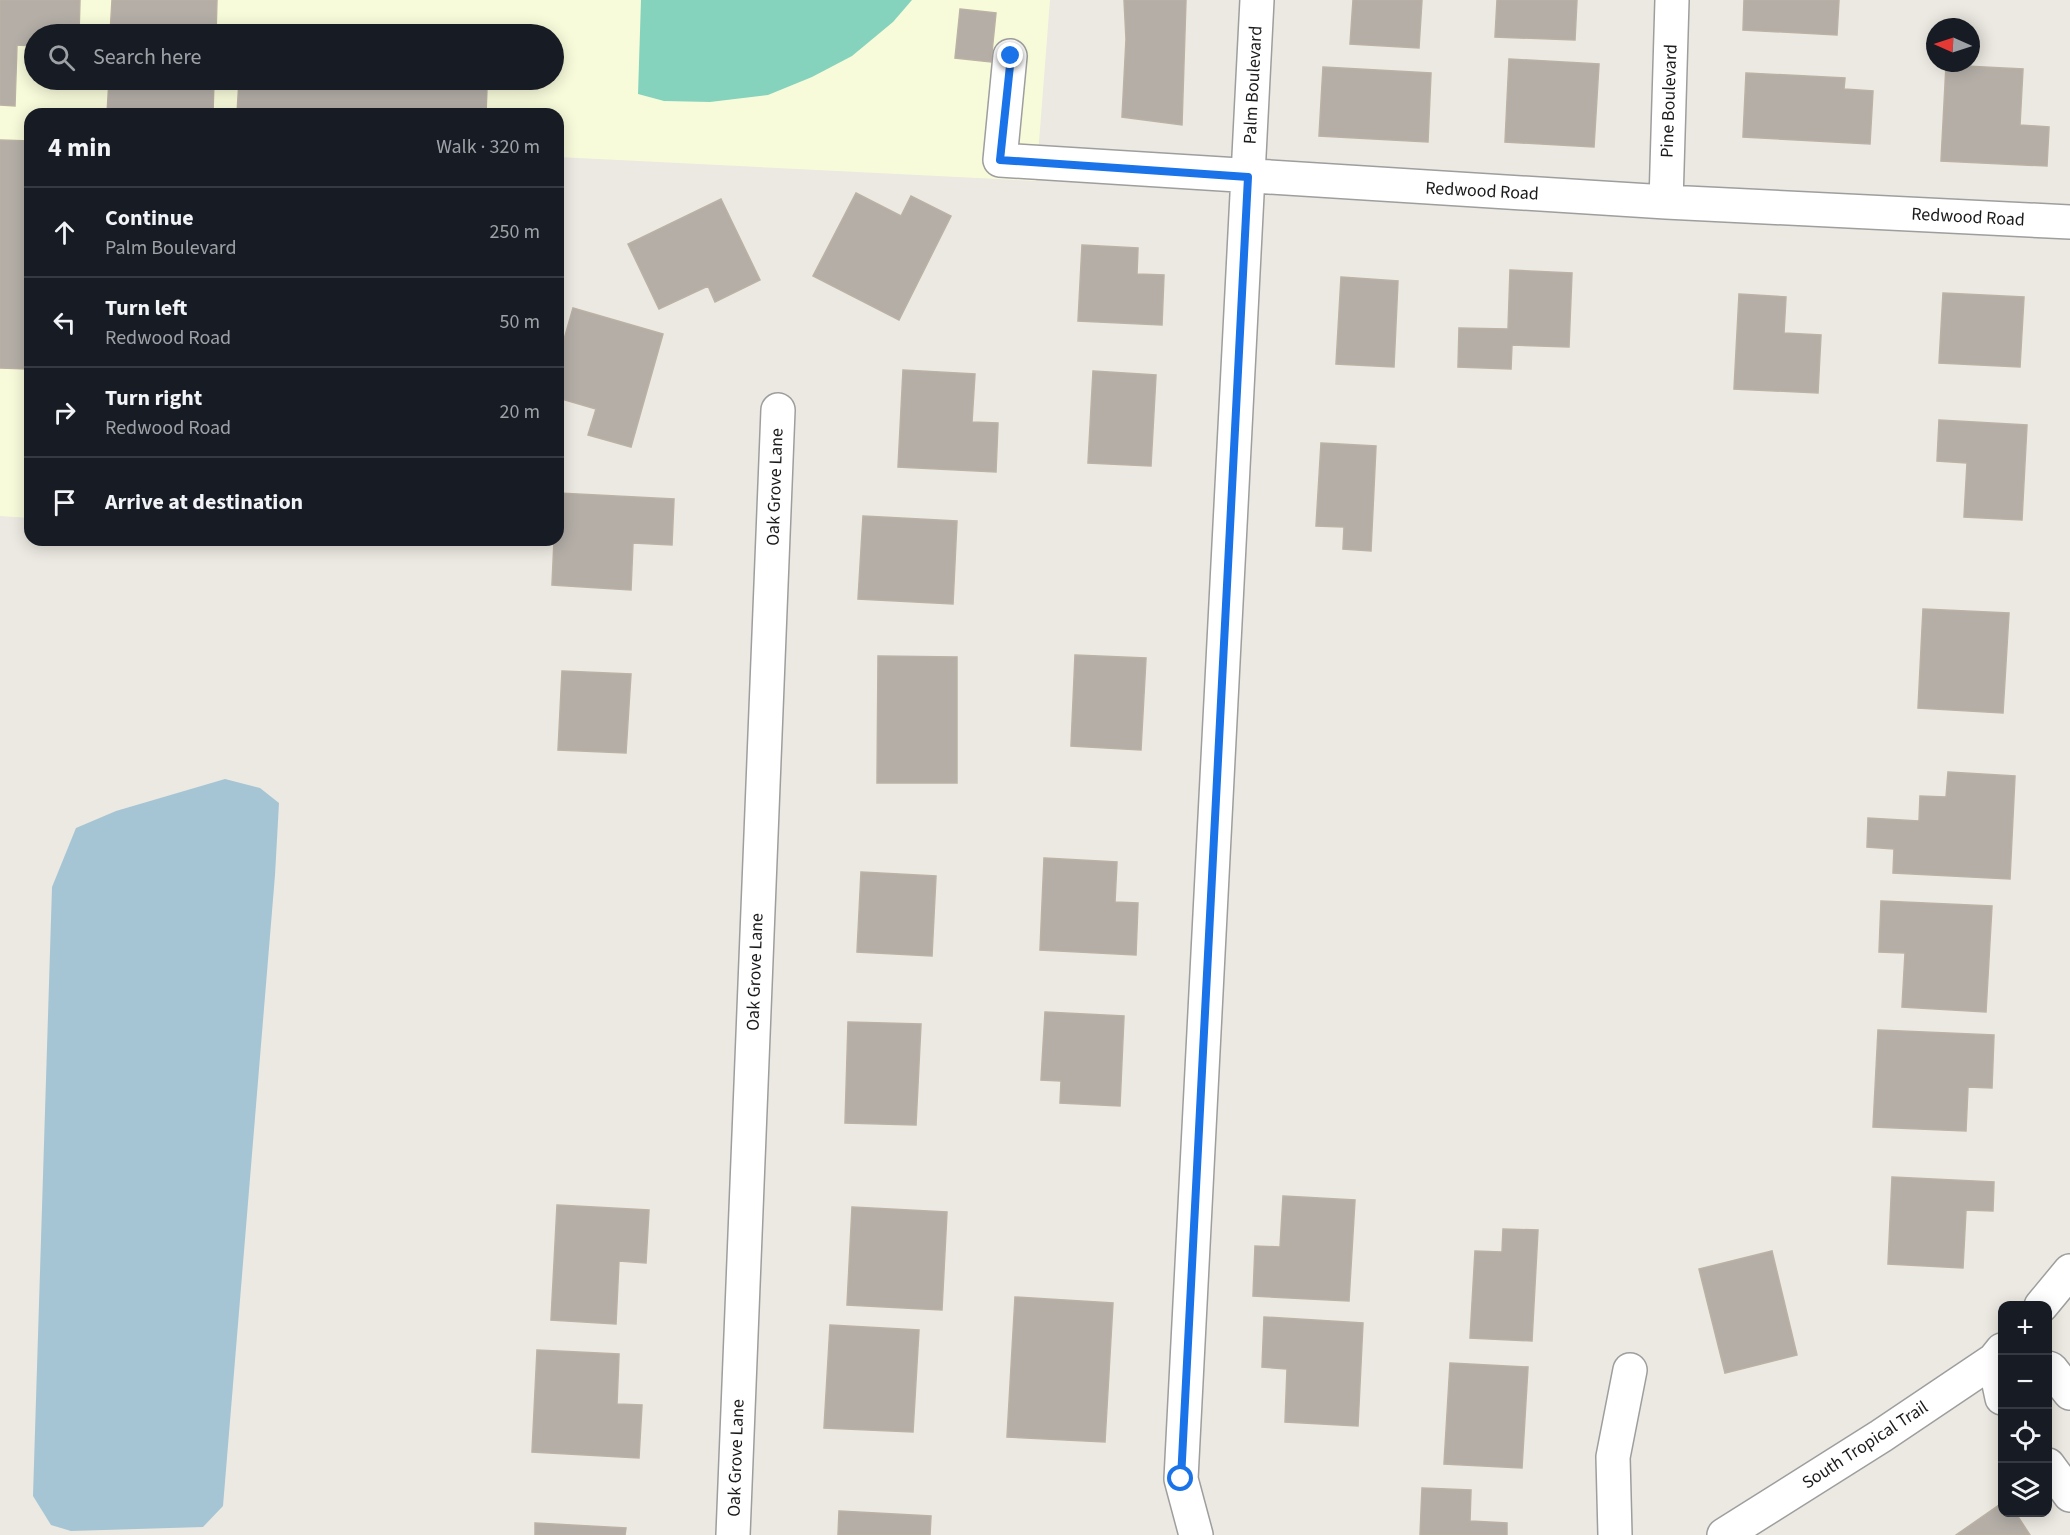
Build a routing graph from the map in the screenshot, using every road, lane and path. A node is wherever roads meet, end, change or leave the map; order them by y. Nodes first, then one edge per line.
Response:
1 (1257, 0) edge
2 (1672, 0) edge
3 (1011, 56) dead end
4 (1248, 177) junction
5 (1666, 202) junction
6 (2070, 222) edge
7 (778, 410) dead end
8 (2070, 1271) edge
9 (2044, 1301) edge
10 (1998, 1358) edge
11 (1630, 1370) dead end
12 (2052, 1370) edge
13 (2070, 1393) edge
14 (2052, 1470) edge
15 (2070, 1495) edge
16 (733, 1535) edge
17 (1196, 1535) edge
18 (1615, 1535) edge
19 (1724, 1535) edge

1 - 4 street, Palm Boulevard
2 - 5 street, Pine Boulevard
3 - 4 street, Redwood Road
4 - 5 street, Redwood Road
4 - 17 street, Palm Boulevard
5 - 6 street, Redwood Road
7 - 16 street, Oak Grove Lane
8 - 9 street
10 - 19 street, South Tropical Trail
11 - 18 street
12 - 13 street
14 - 15 street

